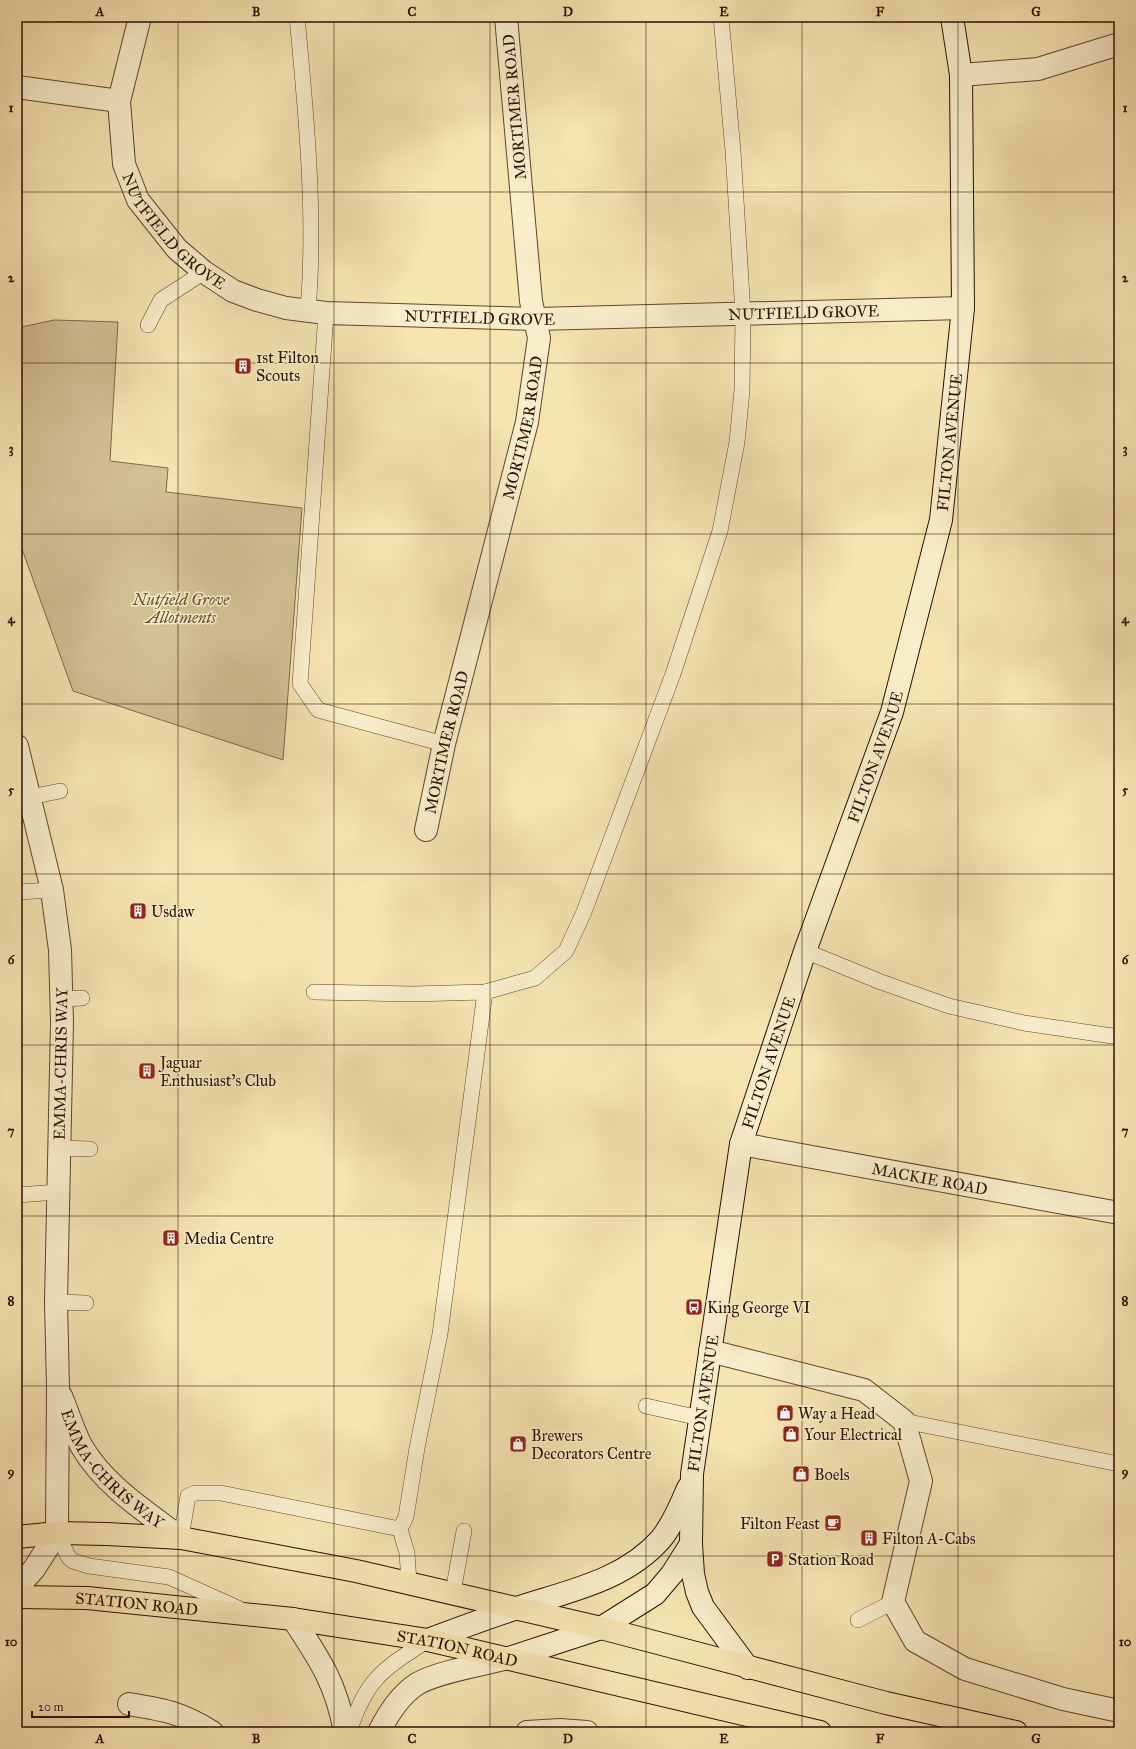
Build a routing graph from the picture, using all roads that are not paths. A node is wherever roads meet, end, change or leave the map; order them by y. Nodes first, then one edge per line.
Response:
1 (140, 17) edge
2 (297, 17) edge
3 (506, 17) edge
4 (721, 17) edge
5 (952, 17) edge
6 (1119, 44) edge
7 (961, 75) junction
8 (17, 87) edge
9 (119, 101) junction
10 (204, 272) junction
11 (963, 308) junction
12 (317, 312) junction
13 (743, 314) junction
14 (536, 319) junction
15 (148, 326) dead end
16 (444, 744) junction
17 (17, 746) edge
18 (60, 791) dead end
19 (30, 797) junction
20 (426, 830) dead end
21 (52, 890) junction
22 (18, 892) dead end
23 (806, 950) junction
24 (314, 992) dead end
25 (485, 992) junction
26 (1119, 1037) edge
27 (741, 1144) junction
28 (59, 1148) junction
29 (90, 1149) dead end
30 (58, 1192) junction
31 (17, 1196) edge
32 (1119, 1213) edge
33 (56, 1302) junction
34 (86, 1303) dead end
35 (710, 1351) junction
36 (58, 1387) junction
37 (646, 1406) dead end
38 (700, 1418) junction
39 (904, 1421) junction
40 (1119, 1464) edge
41 (691, 1482) junction
42 (400, 1528) junction
43 (464, 1531) dead end
44 (58, 1534) junction
45 (17, 1537) edge
46 (180, 1538) junction
47 (692, 1544) junction
48 (409, 1582) junction
49 (17, 1588) edge
50 (453, 1592) junction
51 (17, 1597) edge
52 (893, 1602) junction
53 (517, 1608) junction
54 (256, 1616) junction
55 (294, 1619) junction
56 (858, 1620) dead end
57 (601, 1628) junction
58 (428, 1640) junction
59 (509, 1658) junction
60 (748, 1668) junction
61 (129, 1704) dead end
62 (1119, 1711) edge
63 (212, 1732) edge
64 (345, 1732) edge
65 (349, 1732) edge
66 (379, 1732) edge
67 (527, 1732) edge
68 (587, 1732) edge
69 (820, 1732) edge
70 (1016, 1732) edge

1 - 9 street, NUTFIELD GROVE
2 - 12 lane
3 - 14 street, MORTIMER ROAD
4 - 13 lane
5 - 7 street, FILTON AVENUE
6 - 7 street
7 - 11 street, FILTON AVENUE
8 - 9 street
9 - 10 street, NUTFIELD GROVE
10 - 12 street, NUTFIELD GROVE
10 - 15 lane
11 - 13 street, NUTFIELD GROVE
11 - 23 street, FILTON AVENUE
12 - 14 street, NUTFIELD GROVE
12 - 16 lane
13 - 14 street, NUTFIELD GROVE
13 - 25 lane
14 - 16 street, MORTIMER ROAD
16 - 20 street, MORTIMER ROAD
17 - 19 street, EMMA-CHRIS WAY
18 - 19 lane
19 - 21 street, EMMA-CHRIS WAY
21 - 22 lane
21 - 28 street, EMMA-CHRIS WAY
23 - 26 lane
23 - 27 street, FILTON AVENUE
24 - 25 lane
25 - 42 lane
27 - 32 street, MACKIE ROAD
27 - 35 street, FILTON AVENUE
28 - 29 lane
28 - 30 street, EMMA-CHRIS WAY
30 - 31 lane
30 - 33 street, EMMA-CHRIS WAY
33 - 34 lane
33 - 36 street, EMMA-CHRIS WAY
35 - 38 street, FILTON AVENUE
35 - 39 street
36 - 44 street, EMMA-CHRIS WAY
36 - 46 street, EMMA-CHRIS WAY
37 - 38 lane
38 - 41 street, FILTON AVENUE
39 - 40 lane
39 - 52 street
41 - 47 street, FILTON AVENUE
41 - 53 street, FILTON AVENUE
42 - 46 lane
42 - 48 lane
43 - 50 lane
44 - 45 main road
44 - 46 main road
44 - 49 street
44 - 54 lane, STATION ROAD
46 - 48 main road
47 - 57 street
47 - 60 street, FILTON AVENUE
48 - 50 main road
50 - 53 main road
51 - 54 main road, STATION ROAD
52 - 56 lane
52 - 62 street
53 - 57 main road
53 - 58 street, FILTON AVENUE
54 - 55 main road, STATION ROAD
55 - 58 main road, STATION ROAD
55 - 64 street
57 - 59 street
57 - 60 main road
58 - 59 main road, STATION ROAD
58 - 65 lane, FILTON AVENUE
59 - 66 street
59 - 69 main road, STATION ROAD
60 - 70 main road
61 - 63 street
67 - 68 street

